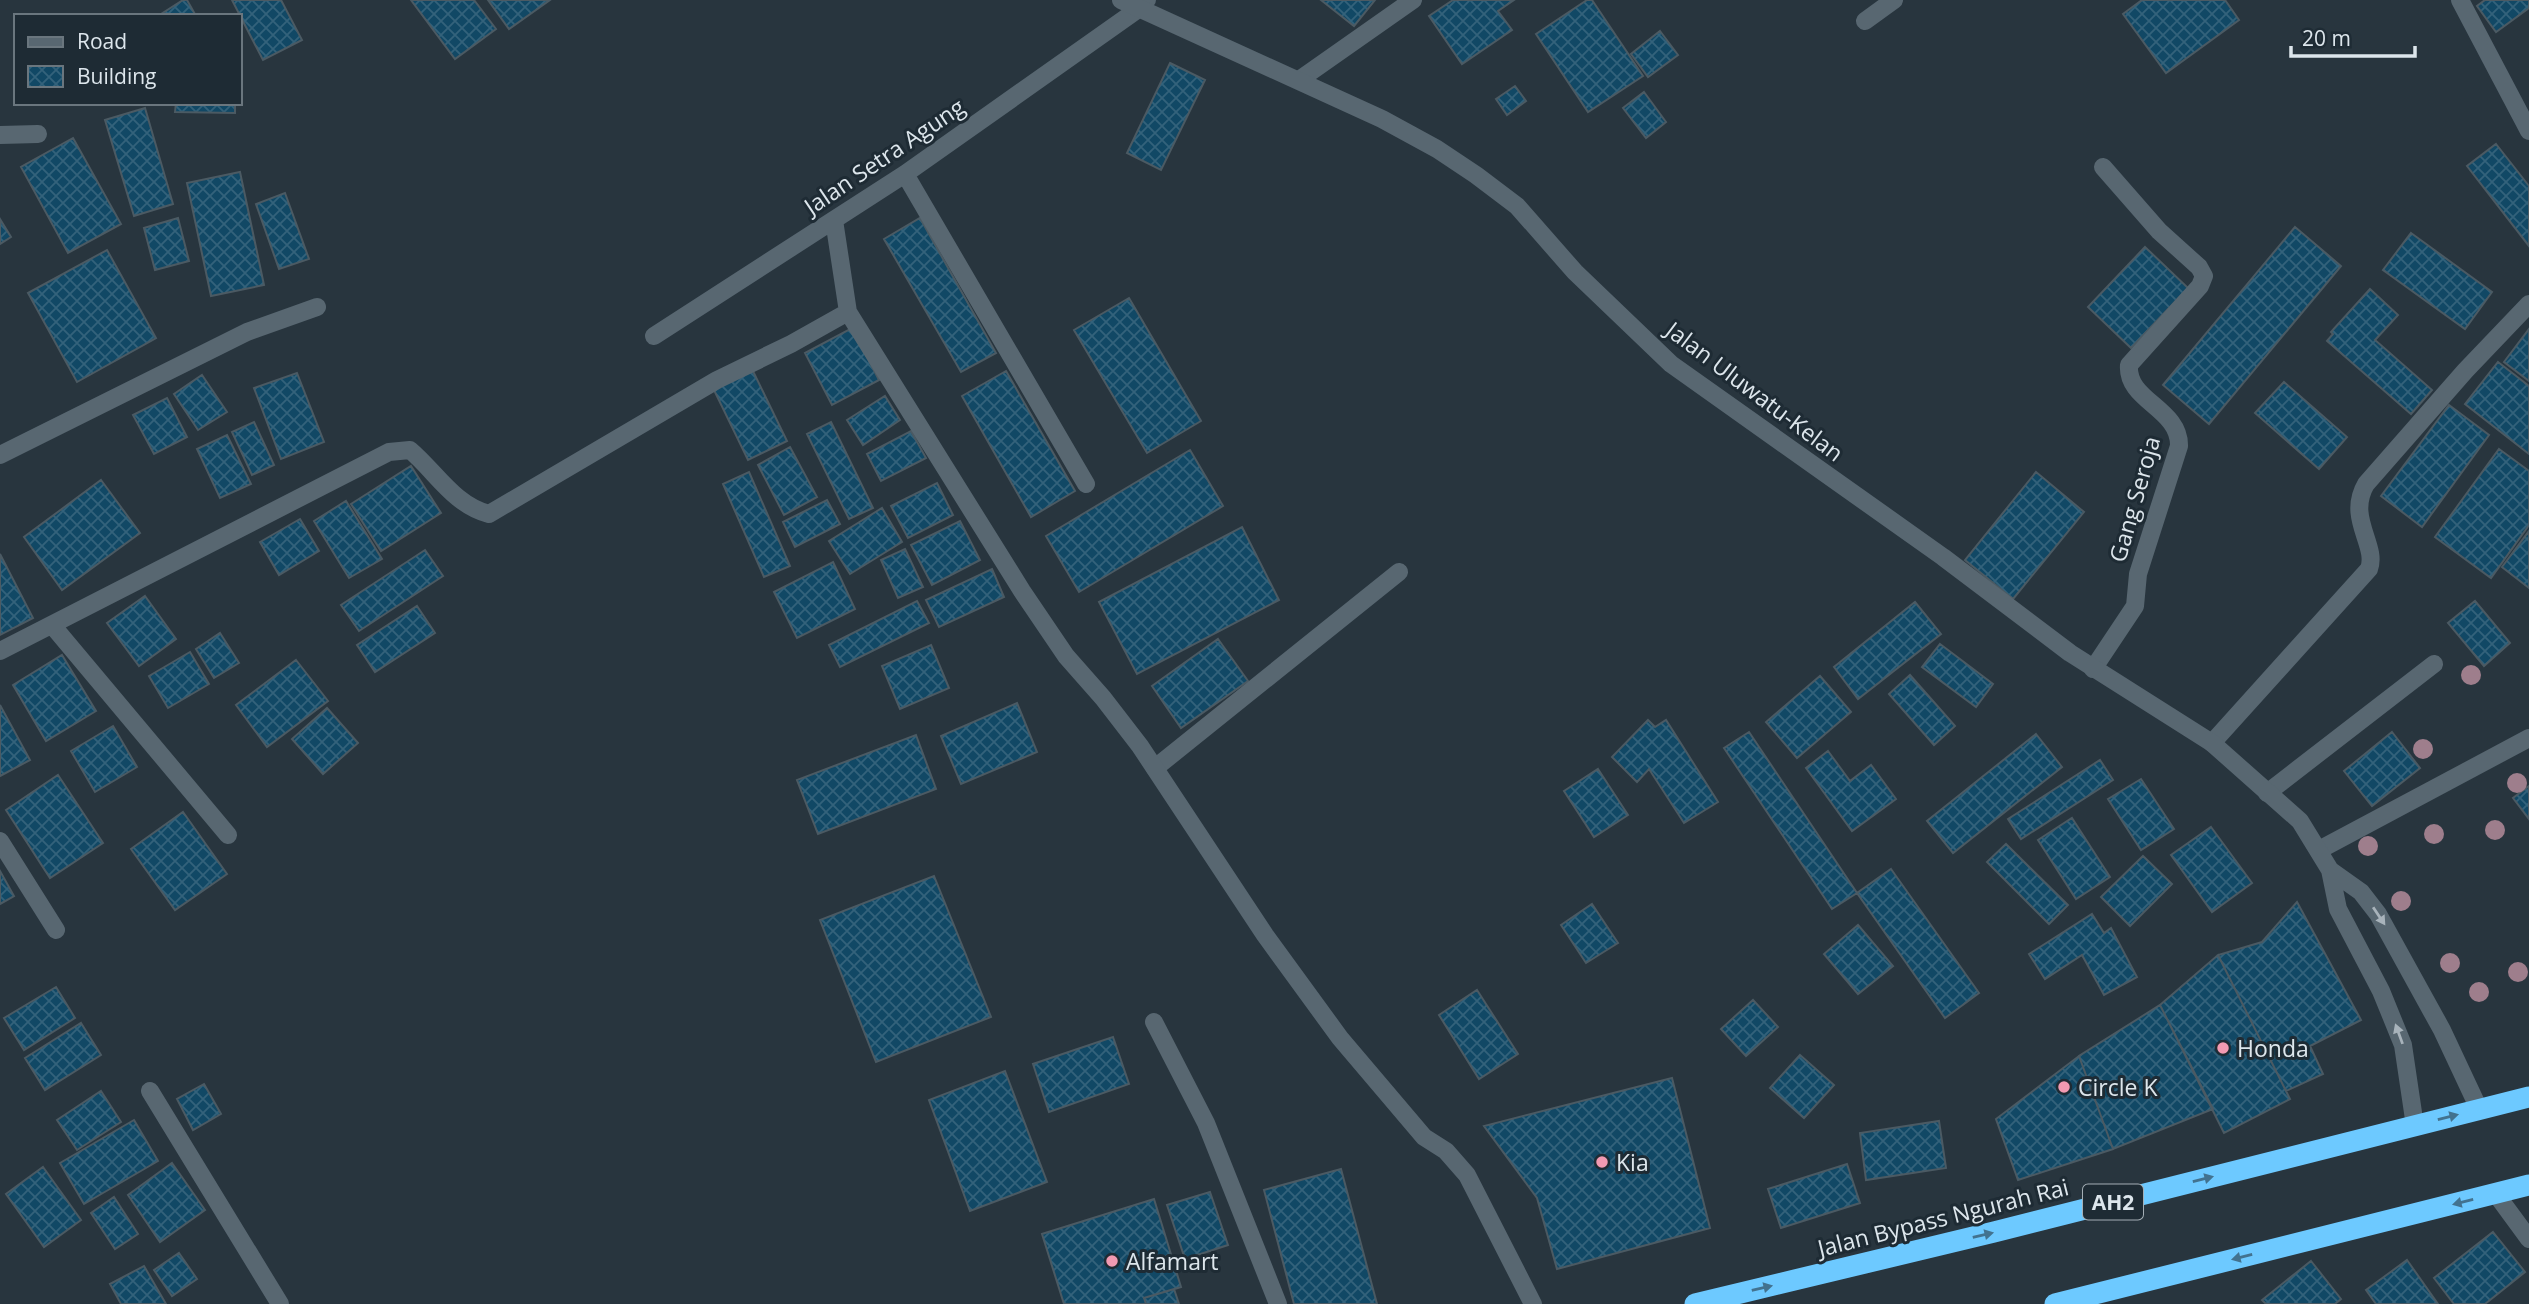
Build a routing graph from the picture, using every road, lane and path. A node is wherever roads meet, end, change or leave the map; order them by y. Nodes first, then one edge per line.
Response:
1 (1121, 0) edge
2 (1413, 0) edge
3 (1895, 0) edge
4 (2460, 0) edge
5 (1142, 5) edge
6 (1865, 21) dead end
7 (1298, 80) junction
8 (2529, 131) edge
9 (38, 134) dead end
10 (0, 135) edge
11 (2103, 167) dead end
12 (905, 174) junction
13 (834, 220) junction
14 (2529, 304) edge
15 (317, 307) dead end
16 (848, 312) junction
17 (654, 336) dead end
18 (0, 455) edge
19 (1086, 484) dead end
20 (1399, 572) dead end
21 (52, 625) junction
22 (0, 651) edge
23 (2434, 664) dead end
24 (2093, 669) junction
25 (2529, 738) edge
26 (2212, 743) junction
27 (1155, 768) junction
28 (2267, 793) junction
29 (228, 835) dead end
30 (0, 841) edge
31 (2319, 850) junction
32 (2330, 870) junction
33 (56, 930) dead end
34 (1154, 1022) dead end
35 (150, 1091) dead end
36 (2529, 1097) edge
37 (2479, 1109) junction
38 (2415, 1126) junction
39 (2529, 1185) edge
40 (2496, 1194) junction
41 (2529, 1239) edge
42 (280, 1304) edge
43 (1278, 1304) edge
44 (1533, 1304) edge
45 (1695, 1304) edge
46 (2055, 1304) edge

1 - 5 street, Jalan Uluwatu-Kelan
2 - 7 street
3 - 6 street
4 - 8 street
5 - 7 street, Jalan Uluwatu-Kelan
5 - 12 street, Jalan Setra Agung
7 - 24 street, Jalan Uluwatu-Kelan
9 - 10 street
11 - 24 street, Gang Seroja
12 - 13 street, Jalan Setra Agung
12 - 19 street
13 - 16 street
13 - 17 street, Jalan Setra Agung
14 - 26 street
15 - 18 street
16 - 21 street
16 - 27 street
20 - 27 street
21 - 22 street
21 - 29 street
23 - 28 street
24 - 26 street, Jalan Uluwatu-Kelan
25 - 31 street
26 - 28 street, Jalan Uluwatu-Kelan
27 - 44 street
28 - 31 street, Jalan Uluwatu-Kelan
30 - 33 street
31 - 32 street, Jalan Uluwatu-Kelan
32 -> 37 street, Jalan Uluwatu-Kelan
38 -> 32 street, Jalan Uluwatu-Kelan
34 - 43 street
35 - 42 street
36 - 37 highway, Jalan Bypass Ngurah Rai / AH2
38 -> 37 highway, Jalan Bypass Ngurah Rai / AH2
45 -> 38 highway, Jalan Bypass Ngurah Rai / AH2
39 - 40 highway
40 - 41 street
40 -> 46 highway

